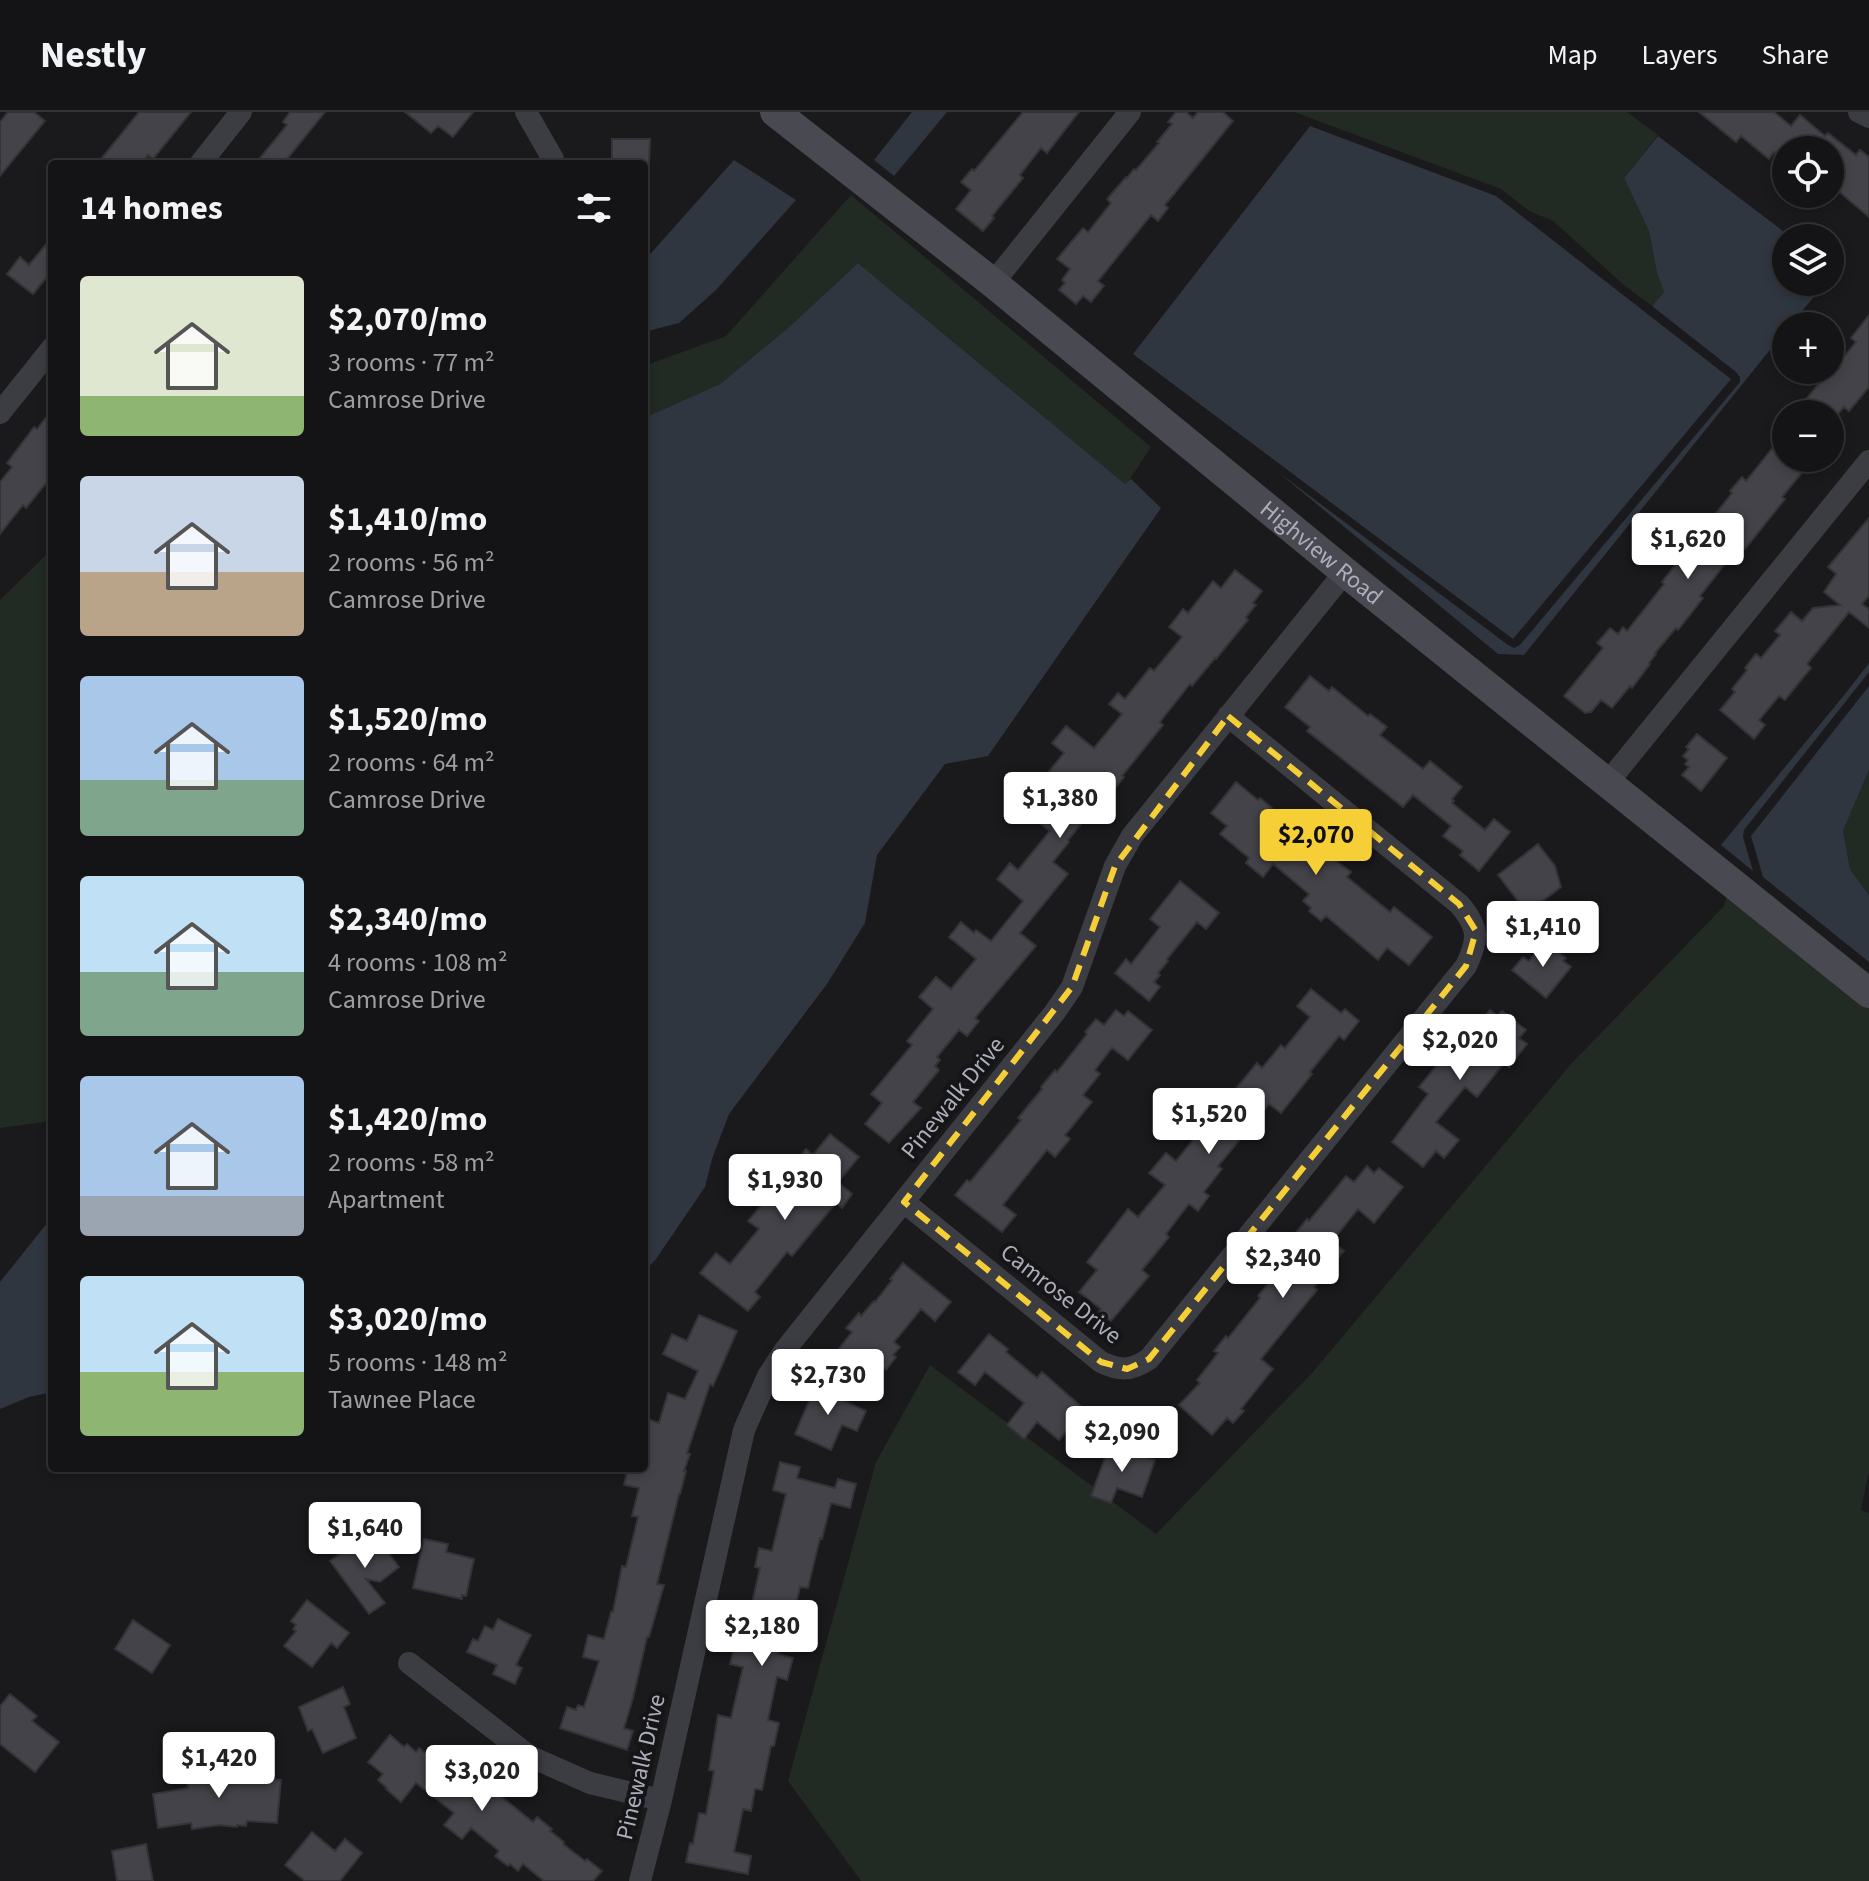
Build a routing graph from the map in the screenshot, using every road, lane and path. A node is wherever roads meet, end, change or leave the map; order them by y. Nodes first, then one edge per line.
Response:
1 (241, 112) edge
2 (526, 112) edge
3 (775, 112) edge
4 (1130, 112) edge
5 (1859, 112) edge
6 (1869, 117) edge
7 (553, 159) dead end
8 (203, 160) edge
9 (993, 283) junction
10 (48, 353) edge
11 (0, 413) edge
12 (1869, 461) edge
13 (1345, 572) junction
14 (1228, 716) junction
15 (1608, 782) junction
16 (1869, 993) edge
17 (904, 1202) junction
18 (409, 1663) dead end
19 (661, 1800) junction
20 (640, 1881) edge

1 - 8 street
2 - 7 street
3 - 9 street, Highview Road
4 - 9 street
5 - 6 street
9 - 13 street, Highview Road
10 - 11 street
12 - 15 street
13 - 14 street, Pinewalk Drive
13 - 15 street, Highview Road
14 - 17 street, Pinewalk Drive
14 - 17 street, Camrose Drive
15 - 16 street, Highview Road
17 - 19 street, Pinewalk Drive
18 - 19 street
19 - 20 street, Pinewalk Drive

